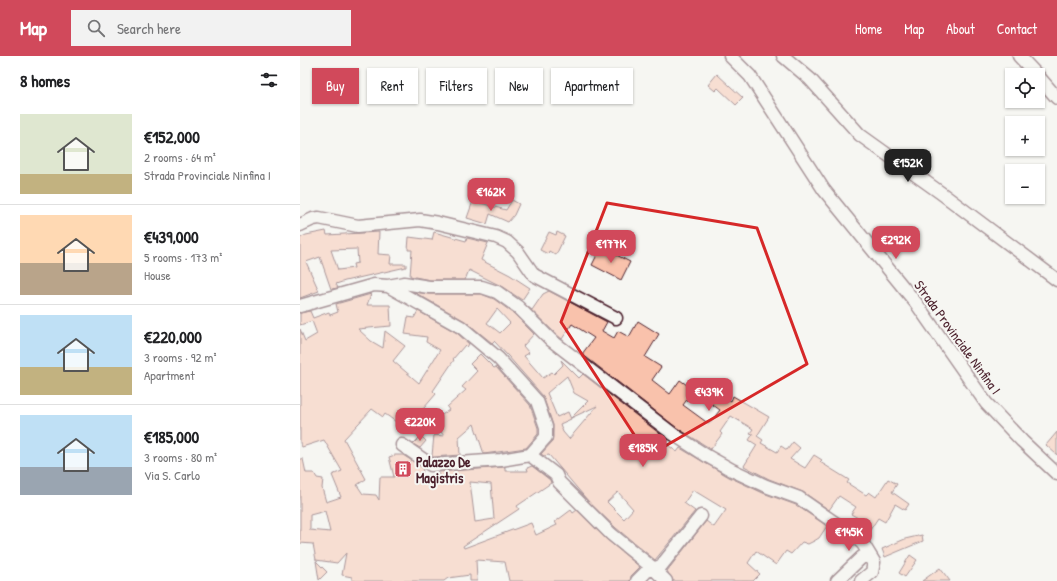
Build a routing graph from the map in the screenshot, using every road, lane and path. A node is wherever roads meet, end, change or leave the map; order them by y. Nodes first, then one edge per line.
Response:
1 (730, 56) edge
2 (783, 56) edge
3 (1019, 56) edge
4 (1030, 68) edge
5 (1045, 84) edge
6 (1057, 98) edge
7 (300, 225) edge
8 (1057, 280) edge
9 (388, 286) junction
10 (300, 306) edge
11 (616, 318) dead end
12 (402, 445) dead end
13 (530, 455) junction
14 (1057, 474) edge
15 (701, 516) dead end
16 (870, 557) junction
17 (654, 569) junction
18 (637, 581) edge
19 (666, 581) edge
20 (837, 581) edge
21 (861, 581) edge

1 - 14 street, Strada Provinciale Ninfina I
2 - 8 street
3 - 4 street
5 - 6 street
7 - 11 street
9 - 10 street
9 - 13 street
9 - 16 street
12 - 13 street
13 - 17 street
15 - 17 street
16 - 20 street
16 - 21 street
17 - 18 street
17 - 19 street

